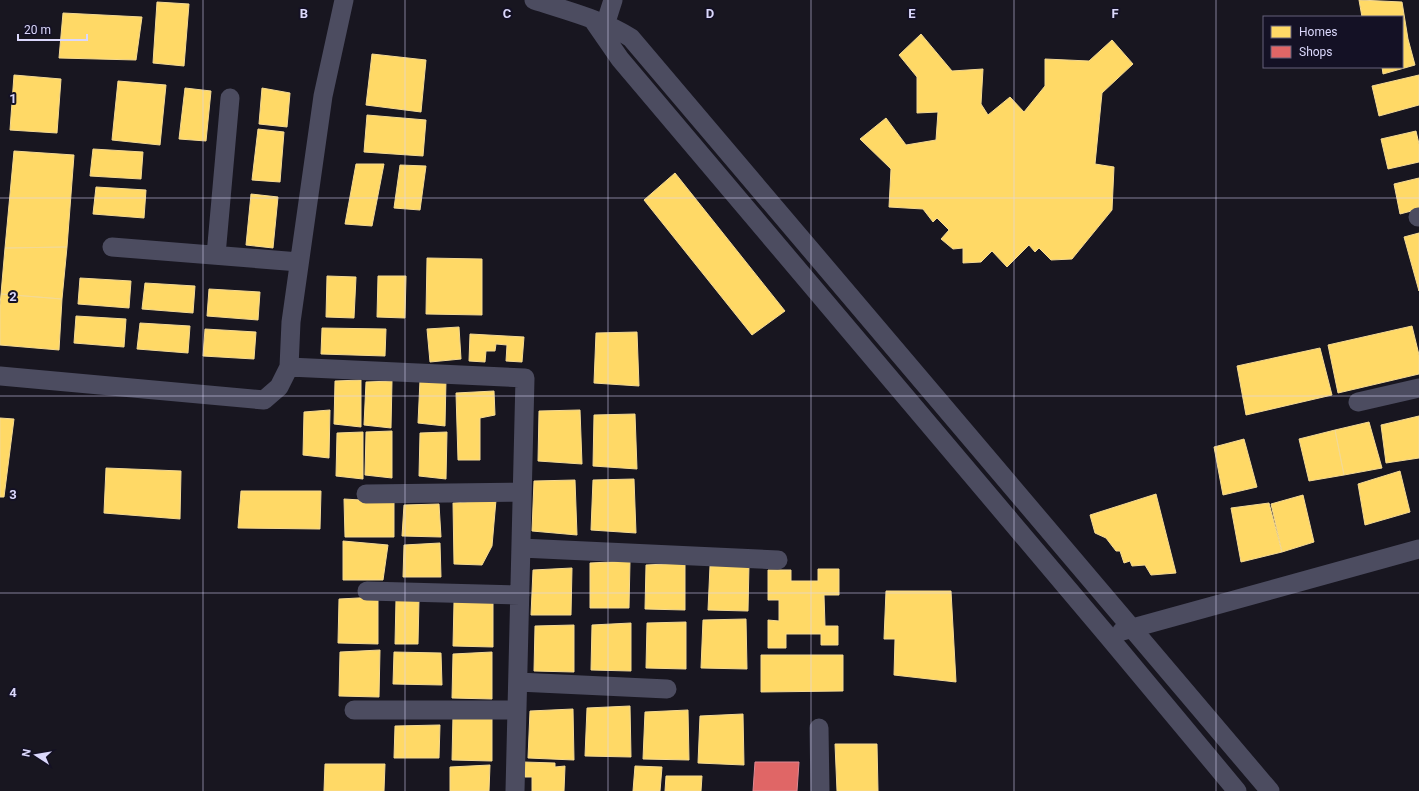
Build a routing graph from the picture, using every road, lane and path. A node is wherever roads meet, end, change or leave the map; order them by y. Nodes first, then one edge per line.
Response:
1 (344, 0) edge
2 (534, 0) edge
3 (613, 0) edge
4 (599, 22) junction
5 (230, 98) dead end
6 (112, 247) dead end
7 (216, 255) junction
8 (299, 262) junction
9 (289, 367) junction
10 (0, 376) edge
11 (1419, 388) edge
12 (1358, 402) dead end
13 (522, 492) junction
14 (366, 494) dead end
15 (521, 548) junction
16 (1419, 549) edge
17 (778, 560) dead end
18 (367, 591) dead end
19 (520, 594) junction
20 (1132, 628) junction
21 (1106, 635) junction
22 (518, 682) junction
23 (667, 689) dead end
24 (354, 710) dead end
25 (517, 710) junction
26 (819, 728) dead end
27 (515, 791) edge
28 (820, 791) edge
29 (1236, 791) edge
30 (1270, 791) edge

1 - 8 street
2 - 4 street
3 - 4 street
4 - 20 street
4 - 21 street
5 - 7 street
6 - 7 street
7 - 8 street
8 - 9 street
9 - 10 street
9 - 13 street
11 - 12 street
13 - 14 street
13 - 15 street
15 - 17 street
15 - 19 street
16 - 20 street
18 - 19 street
19 - 22 street
20 - 21 street
20 - 30 street
21 - 29 street
22 - 23 street
22 - 25 street
24 - 25 street
25 - 27 street
26 - 28 street

